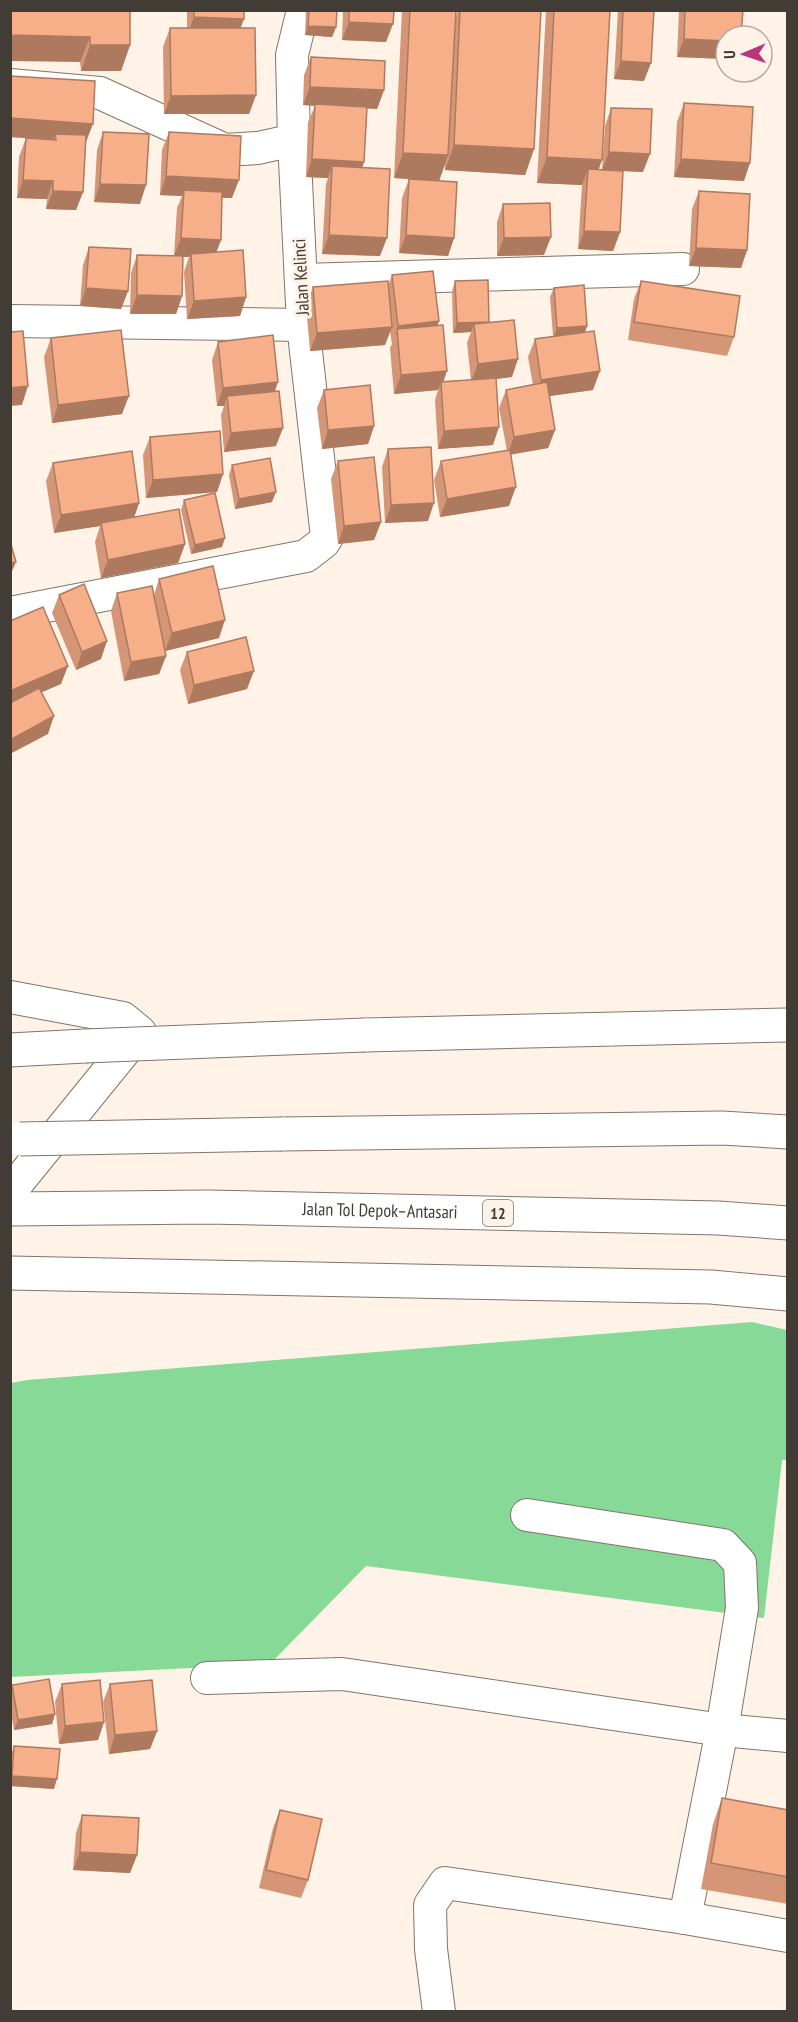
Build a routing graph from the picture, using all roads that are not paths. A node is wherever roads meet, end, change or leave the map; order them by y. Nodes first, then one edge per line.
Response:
1 (303, 10) edge
2 (10, 85) edge
3 (294, 140) junction
4 (683, 268) dead end
5 (301, 280) junction
6 (10, 321) edge
7 (303, 325) junction
8 (10, 614) edge
9 (10, 997) edge
10 (788, 1025) edge
11 (10, 1050) edge
12 (788, 1132) edge
13 (15, 1139) edge
14 (10, 1192) edge
15 (10, 1209) edge
16 (788, 1223) edge
17 (10, 1273) edge
18 (788, 1294) edge
19 (527, 1515) dead end
20 (207, 1678) dead end
21 (722, 1730) junction
22 (788, 1736) edge
23 (685, 1918) junction
24 (788, 1935) edge
25 (439, 2012) edge

1 - 3 street, Jalan Kelinci
2 - 3 street
3 - 5 street, Jalan Kelinci
4 - 5 street
5 - 7 street, Jalan Kelinci
6 - 7 street, Jalan Kelinci
7 - 8 street
9 - 14 street
10 - 11 highway, bridge
12 - 13 highway, bridge
15 - 16 highway, Jalan Tol Depok–Antasari / 12
17 - 18 highway
19 - 21 street
20 - 21 street
21 - 22 street
21 - 23 street
23 - 24 street
23 - 25 street

